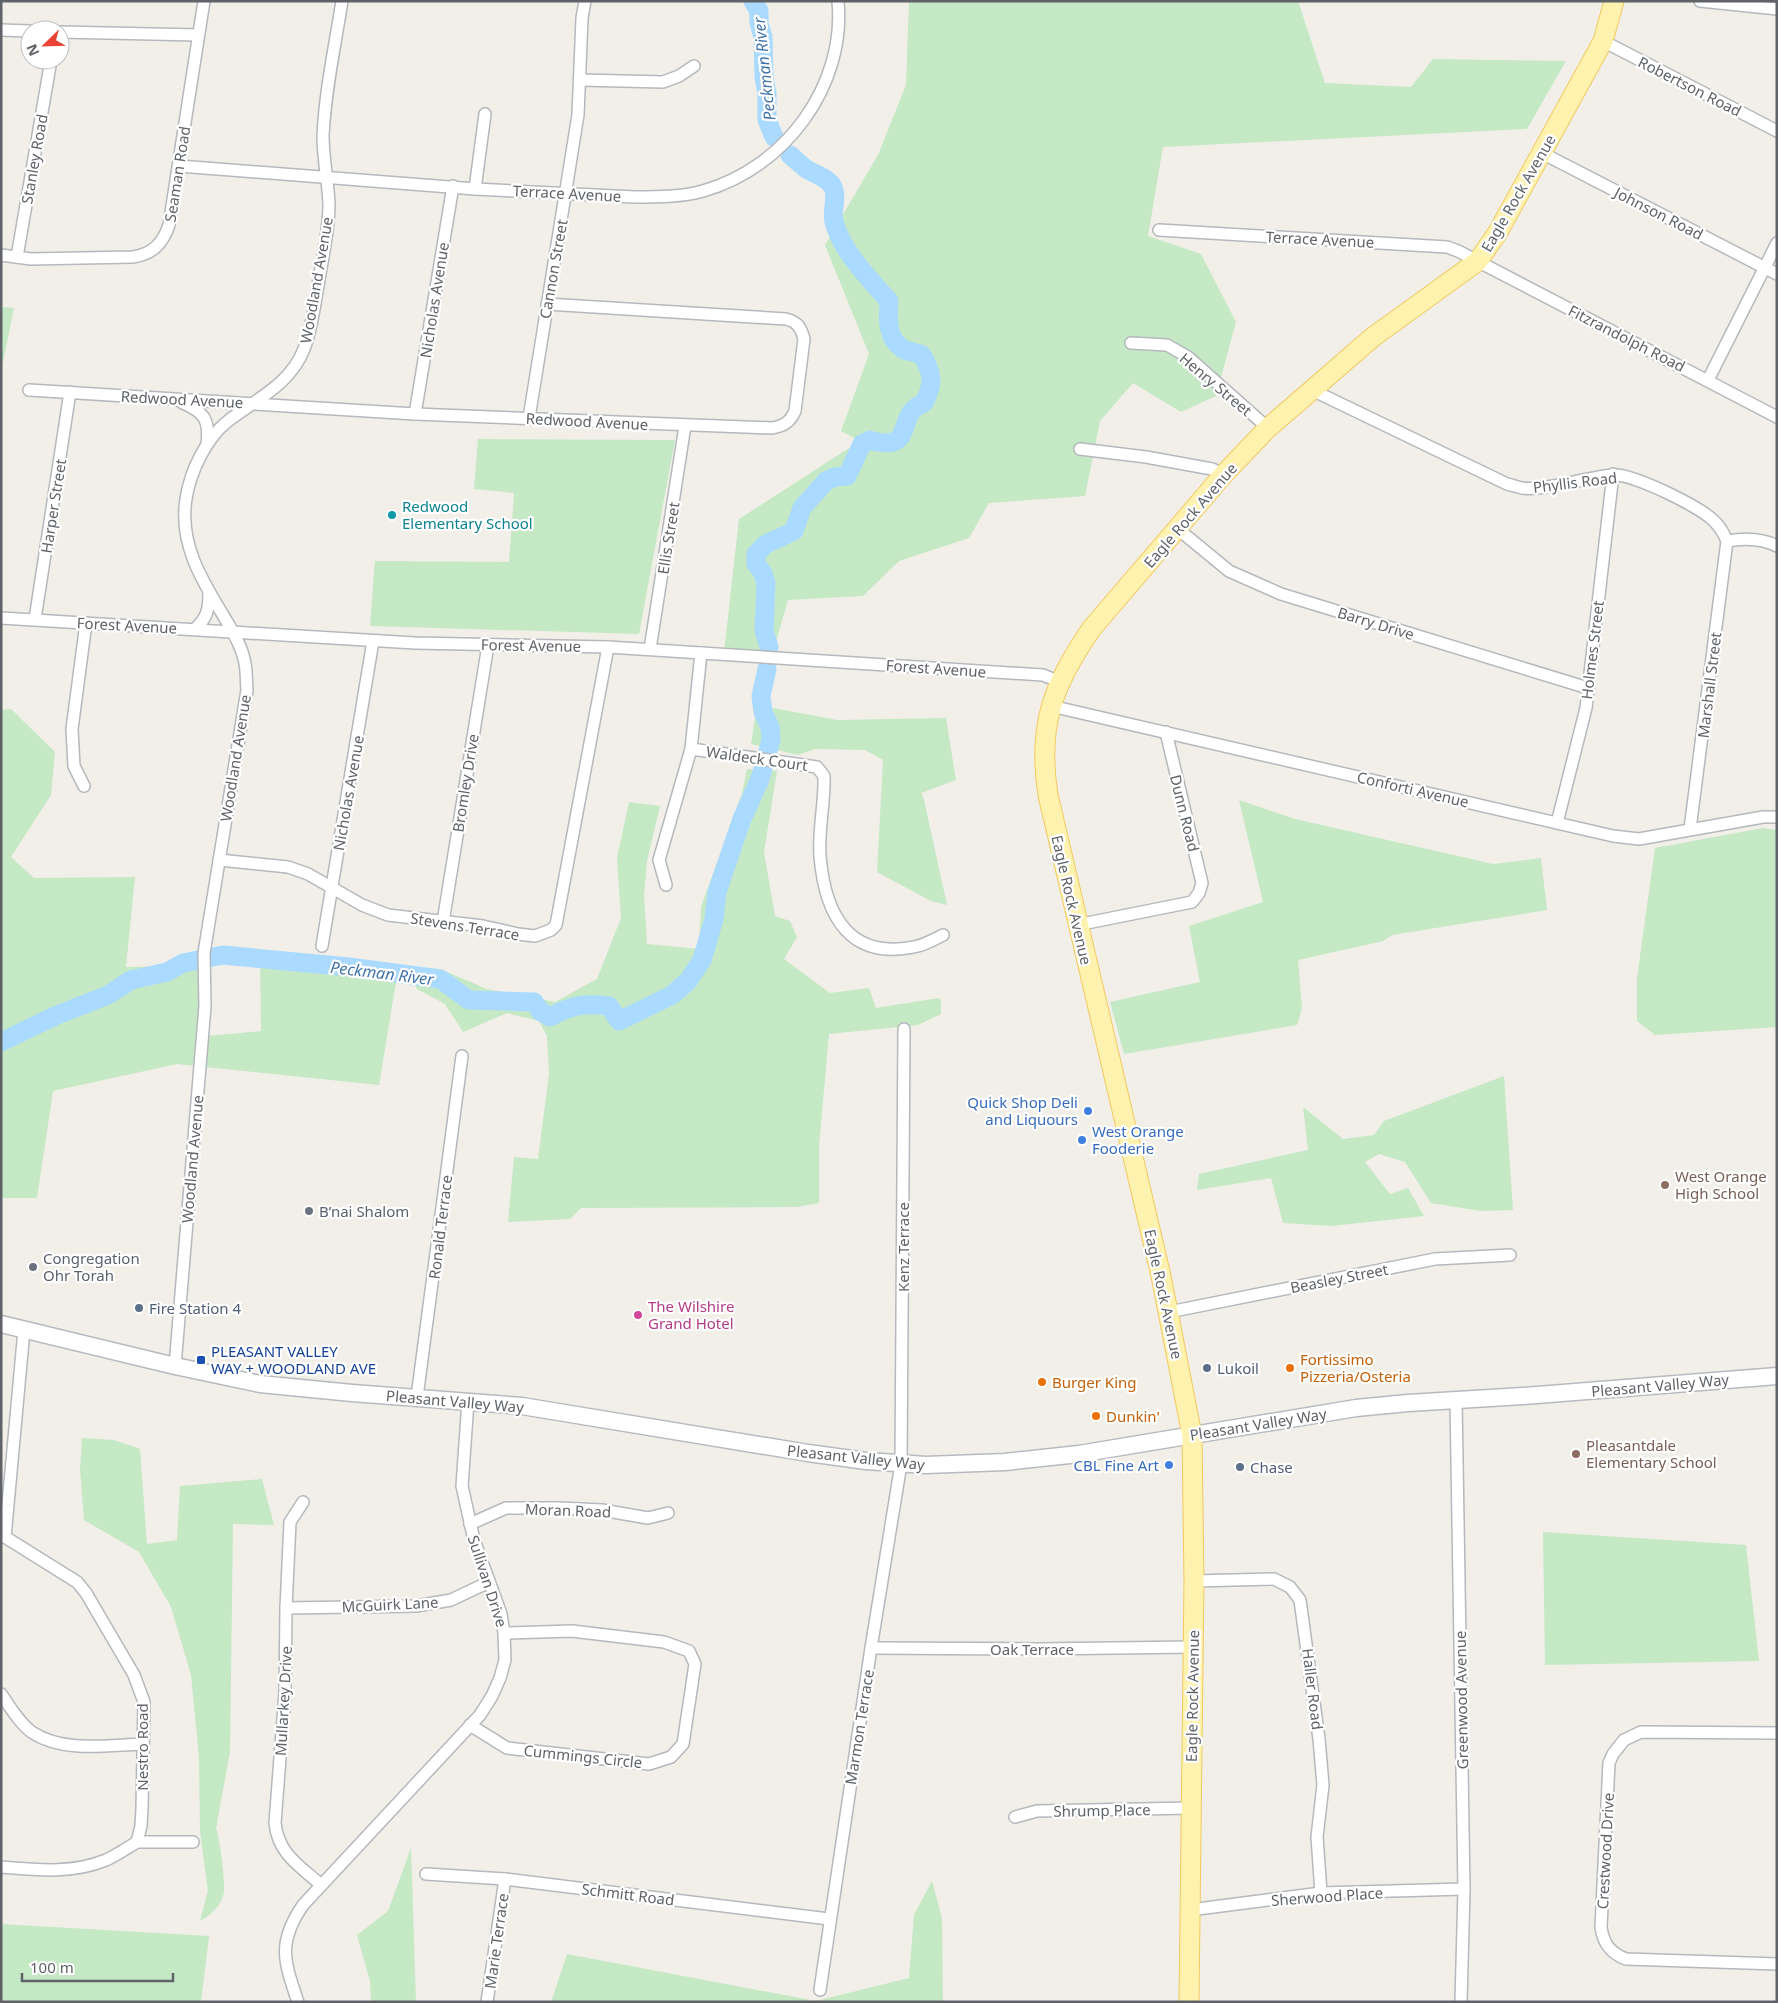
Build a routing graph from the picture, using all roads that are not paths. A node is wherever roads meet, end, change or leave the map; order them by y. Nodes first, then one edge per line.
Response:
1 (204, 1) edge
2 (342, 1) edge
3 (585, 1) edge
4 (838, 1) edge
5 (1614, 1) edge
6 (1700, 1) edge
7 (1777, 9) edge
8 (1, 30) edge
9 (20, 31) edge
10 (70, 32) edge
11 (198, 35) junction
12 (1603, 41) junction
13 (694, 66) dead end
14 (49, 70) edge
15 (580, 80) junction
16 (485, 114) dead end
17 (1777, 130) edge
18 (1542, 153) junction
19 (179, 166) junction
20 (327, 177) junction
21 (453, 186) junction
22 (475, 188) junction
23 (566, 193) junction
24 (1159, 230) dead end
25 (1777, 243) edge
26 (1, 255) edge
27 (17, 257) junction
28 (1478, 261) junction
29 (1764, 267) junction
30 (1777, 274) edge
31 (547, 304) junction
32 (1131, 343) dead end
33 (1708, 380) junction
34 (29, 390) dead end
35 (1312, 390) junction
36 (70, 392) junction
37 (175, 399) junction
38 (256, 403) junction
39 (415, 414) junction
40 (1777, 417) edge
41 (529, 418) junction
42 (685, 426) junction
43 (1268, 428) junction
44 (207, 446) junction
45 (1080, 449) dead end
46 (1224, 474) junction
47 (1613, 474) junction
48 (1178, 529) junction
49 (1727, 541) junction
50 (1777, 546) edge
51 (210, 592) junction
52 (1, 618) edge
53 (35, 619) junction
54 (86, 623) junction
55 (196, 629) junction
56 (233, 632) junction
57 (374, 640) junction
58 (488, 644) junction
59 (608, 647) junction
60 (650, 649) junction
61 (701, 653) junction
62 (1060, 682) junction
63 (1588, 688) junction
64 (1051, 706) junction
65 (1166, 732) junction
66 (691, 749) junction
67 (84, 786) dead end
68 (1777, 817) edge
69 (1557, 823) junction
70 (1690, 829) junction
71 (219, 860) junction
72 (666, 885) dead end
73 (332, 887) junction
74 (442, 922) junction
75 (1077, 924) junction
76 (943, 935) dead end
77 (322, 946) dead end
78 (904, 1029) dead end
79 (462, 1056) dead end
80 (1510, 1255) dead end
81 (1169, 1312) junction
82 (1, 1324) edge
83 (24, 1330) junction
84 (175, 1366) junction
85 (1777, 1376) edge
86 (418, 1397) junction
87 (1456, 1399) junction
88 (468, 1401) junction
89 (1192, 1434) junction
90 (901, 1464) junction
91 (304, 1502) dead end
92 (668, 1513) dead end
93 (470, 1524) junction
94 (3, 1537) edge
95 (1194, 1581) junction
96 (489, 1582) junction
97 (286, 1608) junction
98 (504, 1633) junction
99 (1192, 1647) junction
100 (871, 1648) junction
101 (1, 1694) edge
102 (470, 1725) junction
103 (1777, 1733) edge
104 (143, 1744) junction
105 (1191, 1808) junction
106 (1015, 1817) dead end
107 (137, 1842) junction
108 (193, 1842) dead end
109 (1, 1868) edge
110 (426, 1874) dead end
111 (505, 1880) junction
112 (322, 1885) junction
113 (1464, 1889) junction
114 (1321, 1893) junction
115 (1190, 1910) junction
116 (829, 1919) junction
117 (1777, 1964) edge
118 (820, 1990) dead end
119 (298, 2002) edge
120 (487, 2002) edge
121 (1189, 2002) edge
122 (1461, 2002) edge

1 - 11 street, Seaman Road
2 - 20 street, Woodland Avenue
3 - 15 street, Cannon Street
4 - 23 street, Terrace Avenue
5 - 12 main road, Eagle Rock Avenue
6 - 7 street
8 - 9 street
10 - 11 street
11 - 19 street, Seaman Road
12 - 17 street, Robertson Road
12 - 18 main road, Eagle Rock Avenue
13 - 15 street
14 - 27 street, Stanley Road
15 - 23 street, Cannon Street
16 - 22 street
18 - 28 main road, Eagle Rock Avenue
18 - 29 street, Johnson Road
19 - 20 street, Terrace Avenue
19 - 27 street, Seaman Road
20 - 21 street, Terrace Avenue
20 - 38 street, Woodland Avenue
21 - 22 street, Terrace Avenue
21 - 39 street, Nicholas Avenue
22 - 23 street, Terrace Avenue
23 - 31 street, Cannon Street
24 - 28 street, Terrace Avenue
25 - 29 street
26 - 27 street, Seaman Road
28 - 33 street, Fitzrandolph Road
28 - 35 main road, Eagle Rock Avenue
29 - 30 street, Johnson Road
29 - 33 street
31 - 41 street, Cannon Street
31 - 42 street, Redwood Avenue
32 - 43 street, Henry Street
33 - 40 street, Fitzrandolph Road
34 - 36 street, Redwood Avenue
35 - 43 main road, Eagle Rock Avenue
35 - 47 street, Phyllis Road
36 - 37 street, Redwood Avenue
36 - 53 street, Harper Street
37 - 38 street, Redwood Avenue
37 - 44 street
38 - 39 street, Redwood Avenue
38 - 44 street, Woodland Avenue
39 - 41 street, Redwood Avenue
41 - 42 street, Redwood Avenue
42 - 60 street, Ellis Street
43 - 46 main road, Eagle Rock Avenue
44 - 51 street, Woodland Avenue
45 - 46 street
46 - 48 main road, Eagle Rock Avenue
47 - 49 street, Phyllis Road
47 - 63 street, Holmes Street
48 - 62 main road, Eagle Rock Avenue
48 - 63 street, Barry Drive
49 - 50 street
49 - 70 street, Marshall Street
51 - 55 street
51 - 56 street, Woodland Avenue
52 - 53 street, Forest Avenue
53 - 54 street, Forest Avenue
54 - 55 street, Forest Avenue
54 - 67 street
55 - 56 street, Forest Avenue
56 - 57 street, Forest Avenue
56 - 71 street, Woodland Avenue
57 - 58 street, Forest Avenue
57 - 73 street, Nicholas Avenue
58 - 59 street, Forest Avenue
58 - 74 street, Bromley Drive
59 - 60 street, Forest Avenue
59 - 74 street, Stevens Terrace
60 - 61 street, Forest Avenue
61 - 62 street, Forest Avenue
61 - 66 street
62 - 64 main road, Eagle Rock Avenue
63 - 69 street, Holmes Street
64 - 65 street, Conforti Avenue
64 - 75 main road, Eagle Rock Avenue
65 - 69 street, Conforti Avenue
65 - 75 street, Dunn Road
66 - 72 street
66 - 76 street, Waldeck Court
68 - 70 street, Conforti Avenue
69 - 70 street, Conforti Avenue
71 - 73 street, Stevens Terrace
71 - 84 street, Woodland Avenue
73 - 74 street, Stevens Terrace
73 - 77 street, Nicholas Avenue
75 - 81 main road, Eagle Rock Avenue
78 - 90 street, Kenz Terrace
79 - 86 street, Ronald Terrace
80 - 81 street, Beasley Street
81 - 89 main road, Eagle Rock Avenue
82 - 83 main road, Pleasant Valley Way
83 - 84 main road, Pleasant Valley Way
83 - 94 street, Nestro Road
84 - 86 main road, Pleasant Valley Way
85 - 87 main road, Pleasant Valley Way
86 - 88 main road, Pleasant Valley Way
87 - 89 main road, Pleasant Valley Way
87 - 113 street, Greenwood Avenue
88 - 90 main road, Pleasant Valley Way
88 - 93 street, Sullivan Drive
89 - 90 main road, Pleasant Valley Way
89 - 95 main road, Eagle Rock Avenue
90 - 100 street, Marmon Terrace
91 - 97 street, Mullarkey Drive
92 - 93 street, Moran Road
93 - 96 street, Sullivan Drive
94 - 104 street, Nestro Road
95 - 99 main road, Eagle Rock Avenue
95 - 114 street, Haller Road
96 - 97 street, McGuirk Lane
96 - 98 street, Sullivan Drive
97 - 112 street, Mullarkey Drive
98 - 102 street, Sullivan Drive
98 - 102 street, Cummings Circle
99 - 100 street, Oak Terrace
99 - 105 main road, Eagle Rock Avenue
100 - 116 street, Marmon Terrace
101 - 104 street
102 - 112 street, Sullivan Drive
103 - 117 street, Crestwood Drive
104 - 107 street, Nestro Road
105 - 106 street, Shrump Place
105 - 115 main road, Eagle Rock Avenue
107 - 108 street
107 - 109 street
110 - 111 street, Schmitt Road
111 - 116 street, Schmitt Road
111 - 120 street, Marie Terrace
112 - 119 street
113 - 114 street, Sherwood Place
113 - 122 street, Greenwood Avenue
114 - 115 street, Sherwood Place
115 - 121 main road, Eagle Rock Avenue
116 - 118 street, Marmon Terrace

